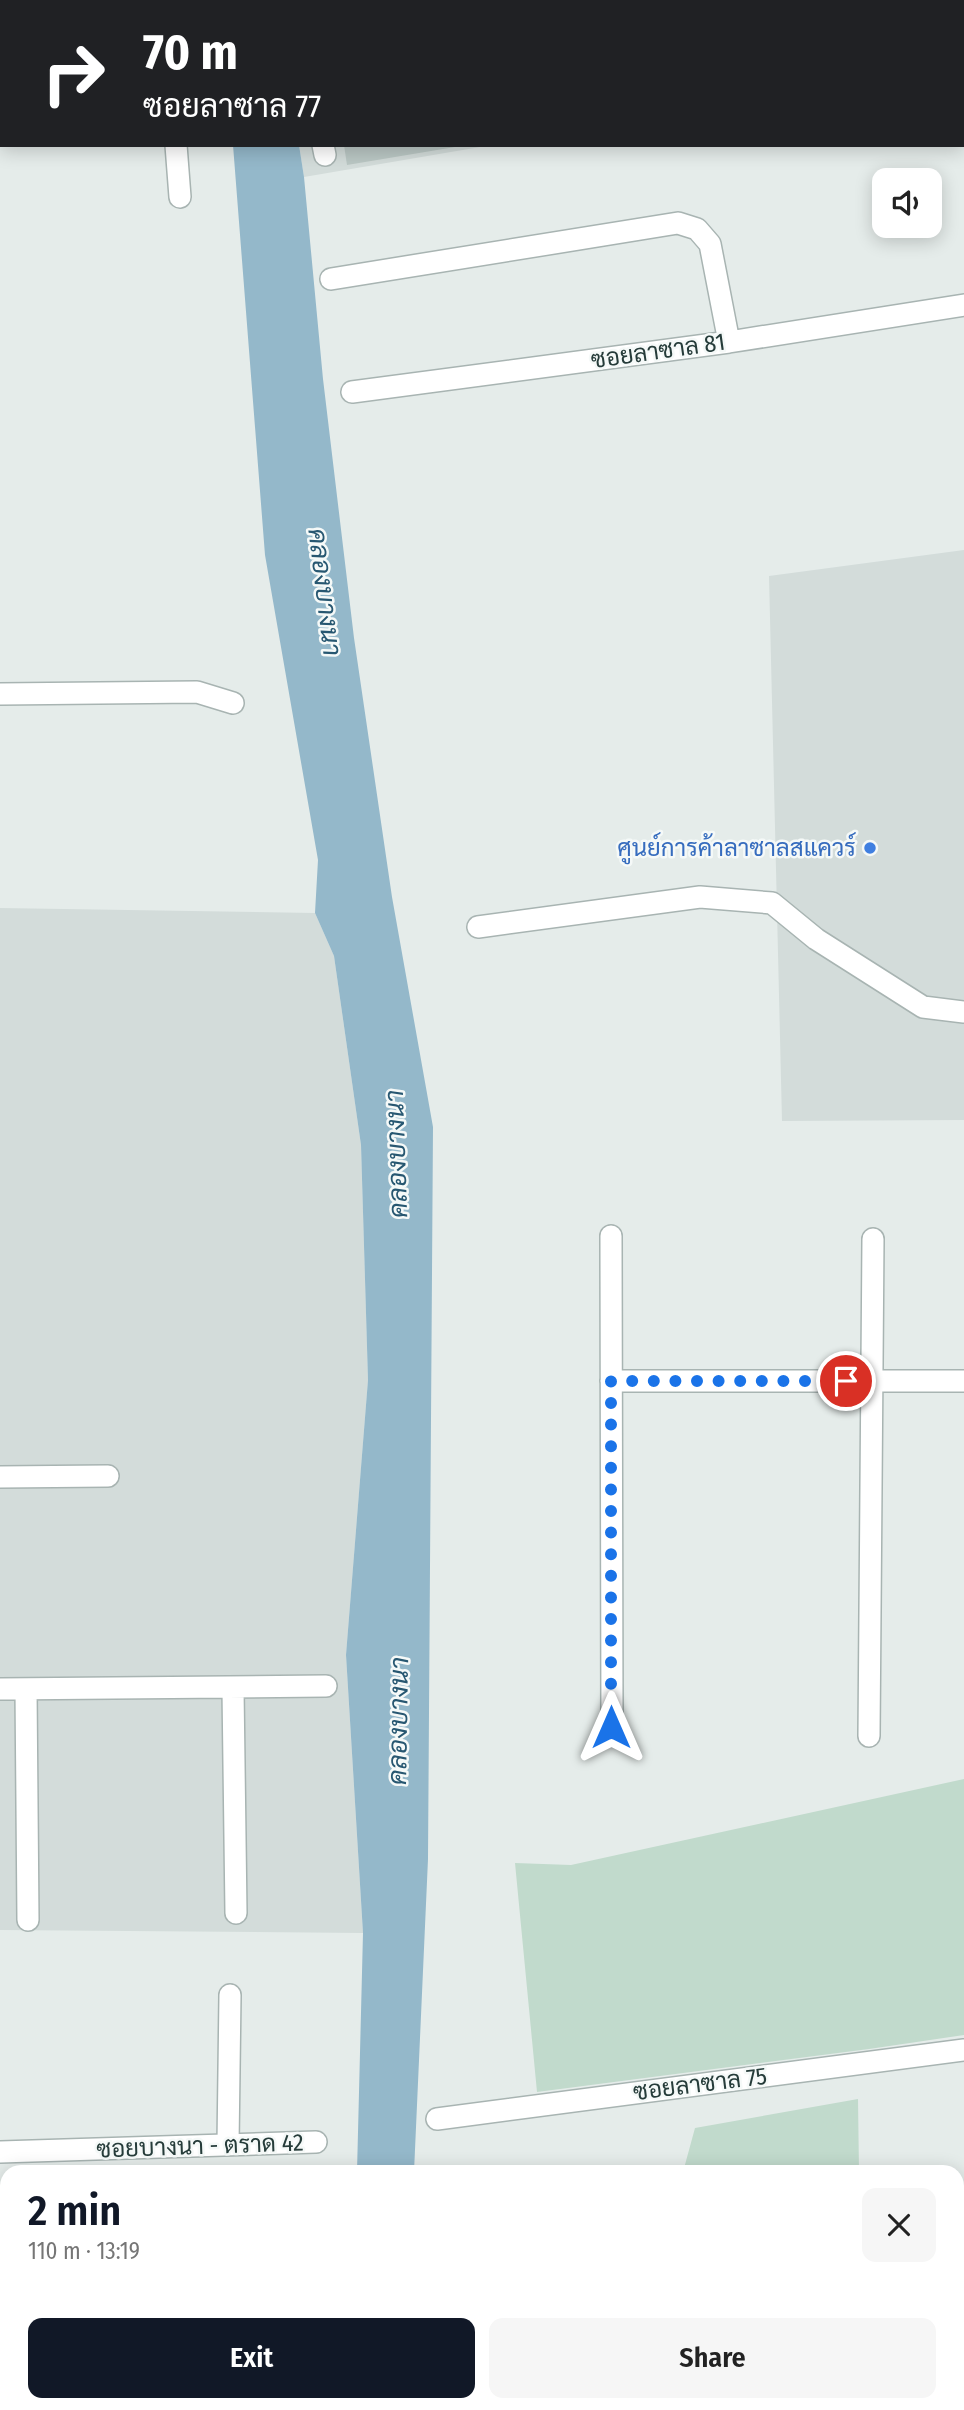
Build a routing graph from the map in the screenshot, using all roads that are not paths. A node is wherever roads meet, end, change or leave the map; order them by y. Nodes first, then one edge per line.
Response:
1 (176, 147) edge
2 (180, 197) dead end
3 (331, 279) dead end
4 (964, 305) edge
5 (729, 342) junction
6 (352, 392) dead end
7 (0, 694) edge
8 (233, 704) dead end
9 (478, 926) dead end
10 (964, 1013) edge
11 (611, 1236) dead end
12 (873, 1239) dead end
13 (611, 1381) junction
14 (872, 1381) junction
15 (964, 1381) edge
16 (108, 1476) dead end
17 (0, 1477) edge
18 (326, 1686) dead end
19 (0, 1689) edge
20 (26, 1689) junction
21 (233, 1689) junction
22 (611, 1727) dead end
23 (869, 1736) dead end
24 (236, 1913) dead end
25 (28, 1920) dead end
26 (230, 1995) dead end
27 (964, 2050) edge
28 (437, 2119) dead end
29 (316, 2142) dead end
30 (228, 2145) junction
31 (0, 2152) edge

1 - 2 street
3 - 5 street
4 - 5 street, ซอยลาซาล 81
5 - 6 street, ซอยลาซาล 81
7 - 8 street
9 - 10 street
11 - 13 street
12 - 14 street
13 - 14 street
13 - 22 street
14 - 15 street
14 - 23 street
16 - 17 street
18 - 21 street
19 - 20 street
20 - 21 street
20 - 25 street
21 - 24 street
26 - 30 street
27 - 28 street, ซอยลาซาล 75
29 - 30 street, ซอยบางนา - ตราด 42
30 - 31 street, ซอยบางนา - ตราด 42

